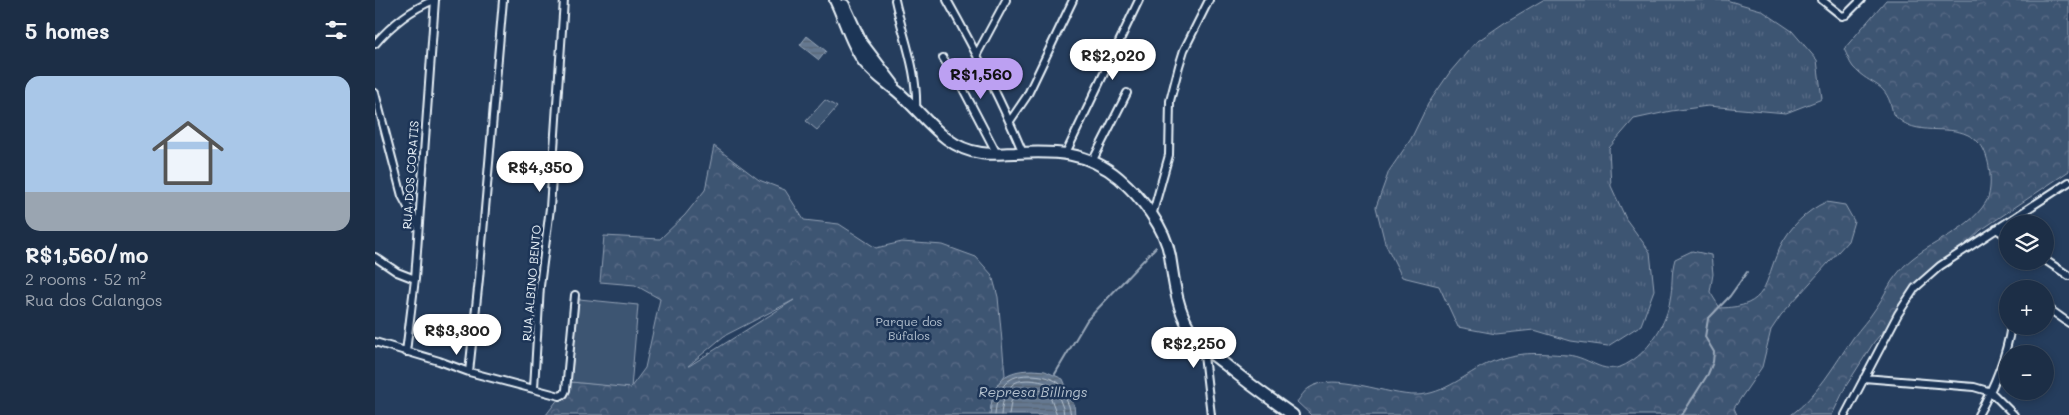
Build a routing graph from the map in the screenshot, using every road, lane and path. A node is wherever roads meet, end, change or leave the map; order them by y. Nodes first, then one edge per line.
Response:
1 (435, 0) edge
2 (503, 0) edge
3 (564, 0) edge
4 (835, 0) edge
5 (842, 0) edge
6 (895, 0) edge
7 (947, 0) edge
8 (1006, 0) edge
9 (1073, 0) edge
10 (1139, 0) edge
11 (1209, 0) edge
12 (1822, 0) edge
13 (1861, 0) edge
14 (375, 44) edge
15 (977, 54) junction
16 (943, 58) dead end
17 (897, 91) junction
18 (375, 92) edge
19 (1127, 93) dead end
20 (916, 110) junction
21 (1009, 121) junction
22 (1023, 153) junction
23 (1066, 153) junction
24 (997, 154) junction
25 (1092, 162) junction
26 (2069, 182) edge
27 (1152, 216) junction
28 (418, 226) junction
29 (1996, 229) junction
30 (1999, 231) edge
31 (375, 257) edge
32 (2054, 266) edge
33 (2069, 276) edge
34 (415, 280) junction
35 (575, 295) dead end
36 (2054, 312) edge
37 (2069, 323) edge
38 (2009, 335) edge
39 (375, 342) edge
40 (1203, 347) junction
41 (407, 352) junction
42 (469, 372) junction
43 (1864, 378) junction
44 (534, 388) junction
45 (1991, 392) junction
46 (1211, 415) edge
47 (1293, 415) edge
48 (1845, 415) edge
49 (1979, 415) edge
50 (2014, 415) edge

1 - 14 street
1 - 28 street, RUA DOS CORATIS
2 - 42 street
3 - 44 street, RUA ALBINO BENTO
4 - 17 main road
5 - 17 main road
6 - 20 street
7 - 15 street
8 - 15 street
9 - 21 street
10 - 23 street
11 - 27 street
12 - 13 street
15 - 21 street
16 - 24 street
17 - 20 main road
18 - 28 street
19 - 25 street
20 - 24 main road
21 - 22 street
22 - 23 main road
22 - 24 main road
23 - 25 main road
25 - 27 main road
26 - 29 street
27 - 40 main road
28 - 34 street, RUA DOS CORATIS
29 - 30 street
29 - 43 street
31 - 34 street
32 - 33 street
34 - 41 street, RUA DOS CORATIS
35 - 44 street
36 - 37 street
38 - 45 street
39 - 41 street
40 - 46 street
40 - 47 main road
41 - 42 street
42 - 44 street
43 - 45 street
43 - 48 street
45 - 49 street
45 - 50 street

